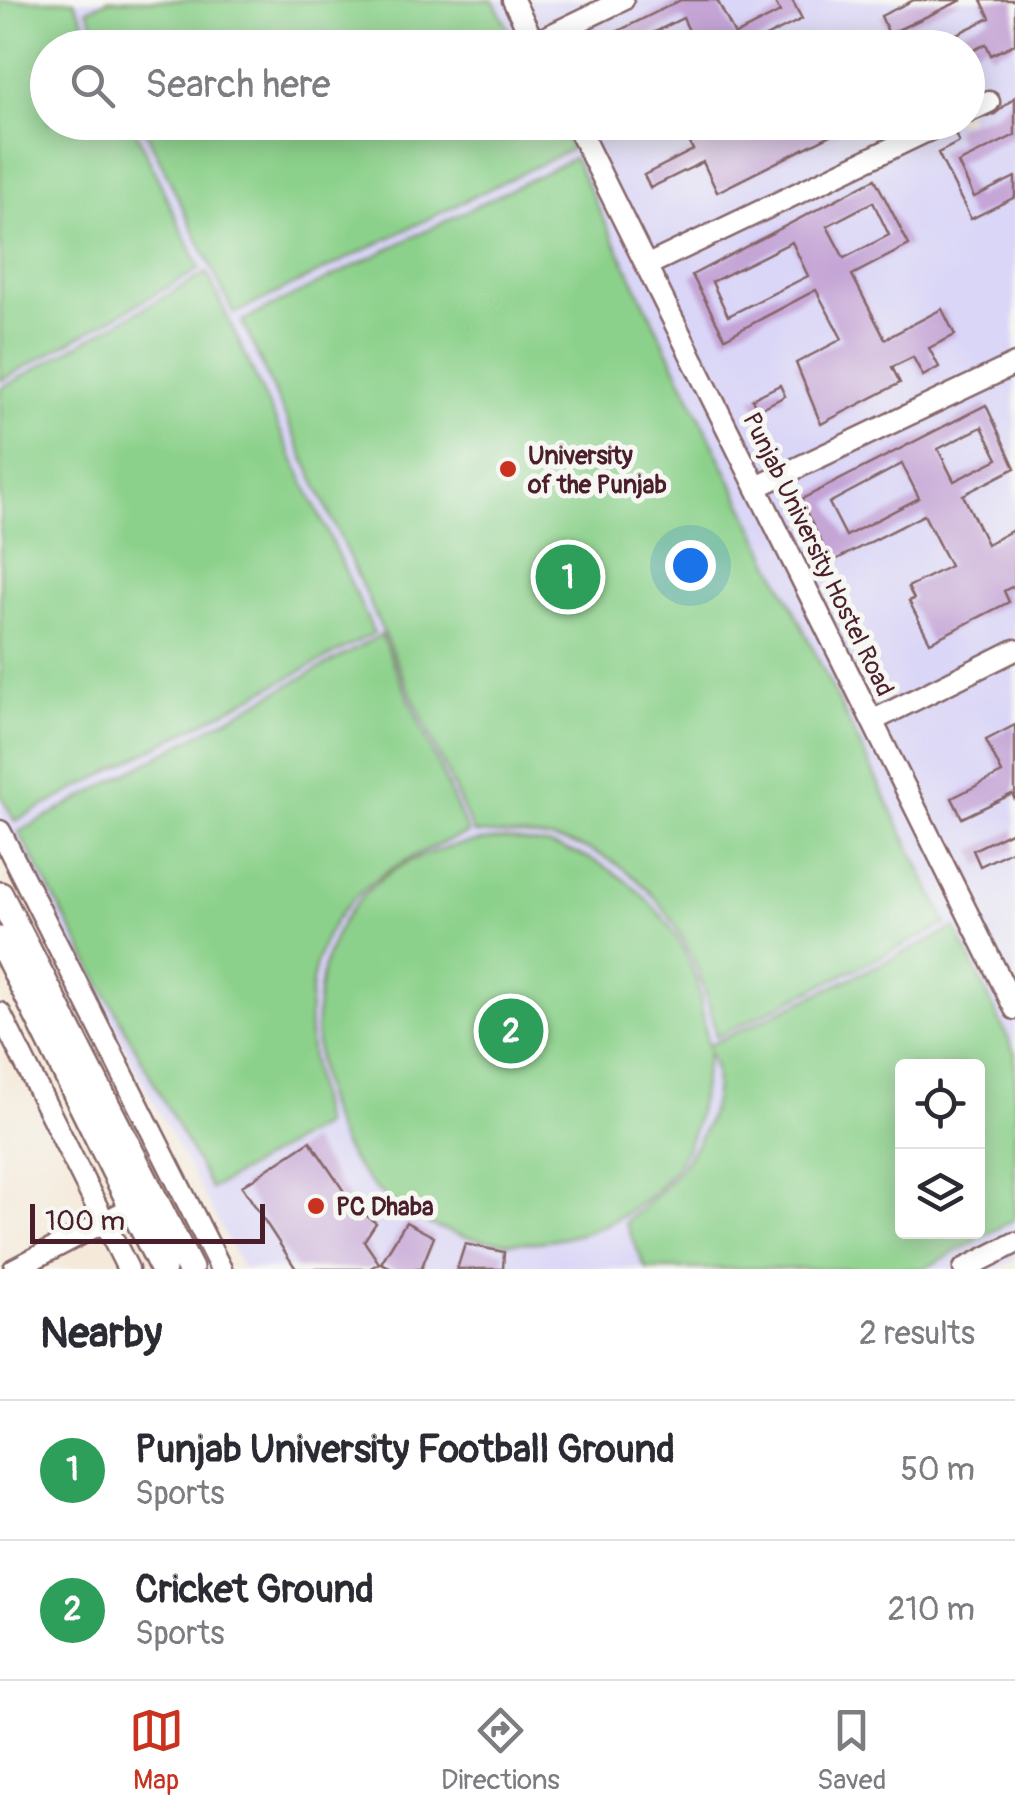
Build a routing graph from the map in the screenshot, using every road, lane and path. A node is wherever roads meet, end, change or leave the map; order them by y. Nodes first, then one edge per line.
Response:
1 (513, 0) edge
2 (622, 0) edge
3 (528, 30) edge
4 (565, 30) edge
5 (988, 102) dead end
6 (985, 104) edge
7 (584, 140) edge
8 (909, 140) edge
9 (648, 266) junction
10 (1015, 364) edge
11 (757, 488) junction
12 (1015, 650) edge
13 (874, 720) junction
14 (0, 831) edge
15 (0, 895) edge
16 (0, 940) edge
17 (1015, 1009) edge
18 (0, 1012) edge
19 (131, 1208) junction
20 (104, 1220) junction
21 (1015, 1243) edge
22 (14, 1269) edge
23 (128, 1269) edge
24 (163, 1269) edge
25 (190, 1269) edge
26 (221, 1269) edge
27 (964, 1269) edge

1 - 3 street
2 - 4 street
5 - 6 street
7 - 9 street, Punjab University Hostel Road
8 - 9 street
9 - 11 street, Punjab University Hostel Road
10 - 11 street
11 - 13 street, Punjab University Hostel Road
12 - 13 street
13 - 17 street, Punjab University Hostel Road
14 - 26 street
15 - 25 main road
16 - 19 main road
18 - 20 street
19 - 20 street
19 - 24 main road
20 - 22 street
20 - 23 street
21 - 27 street

